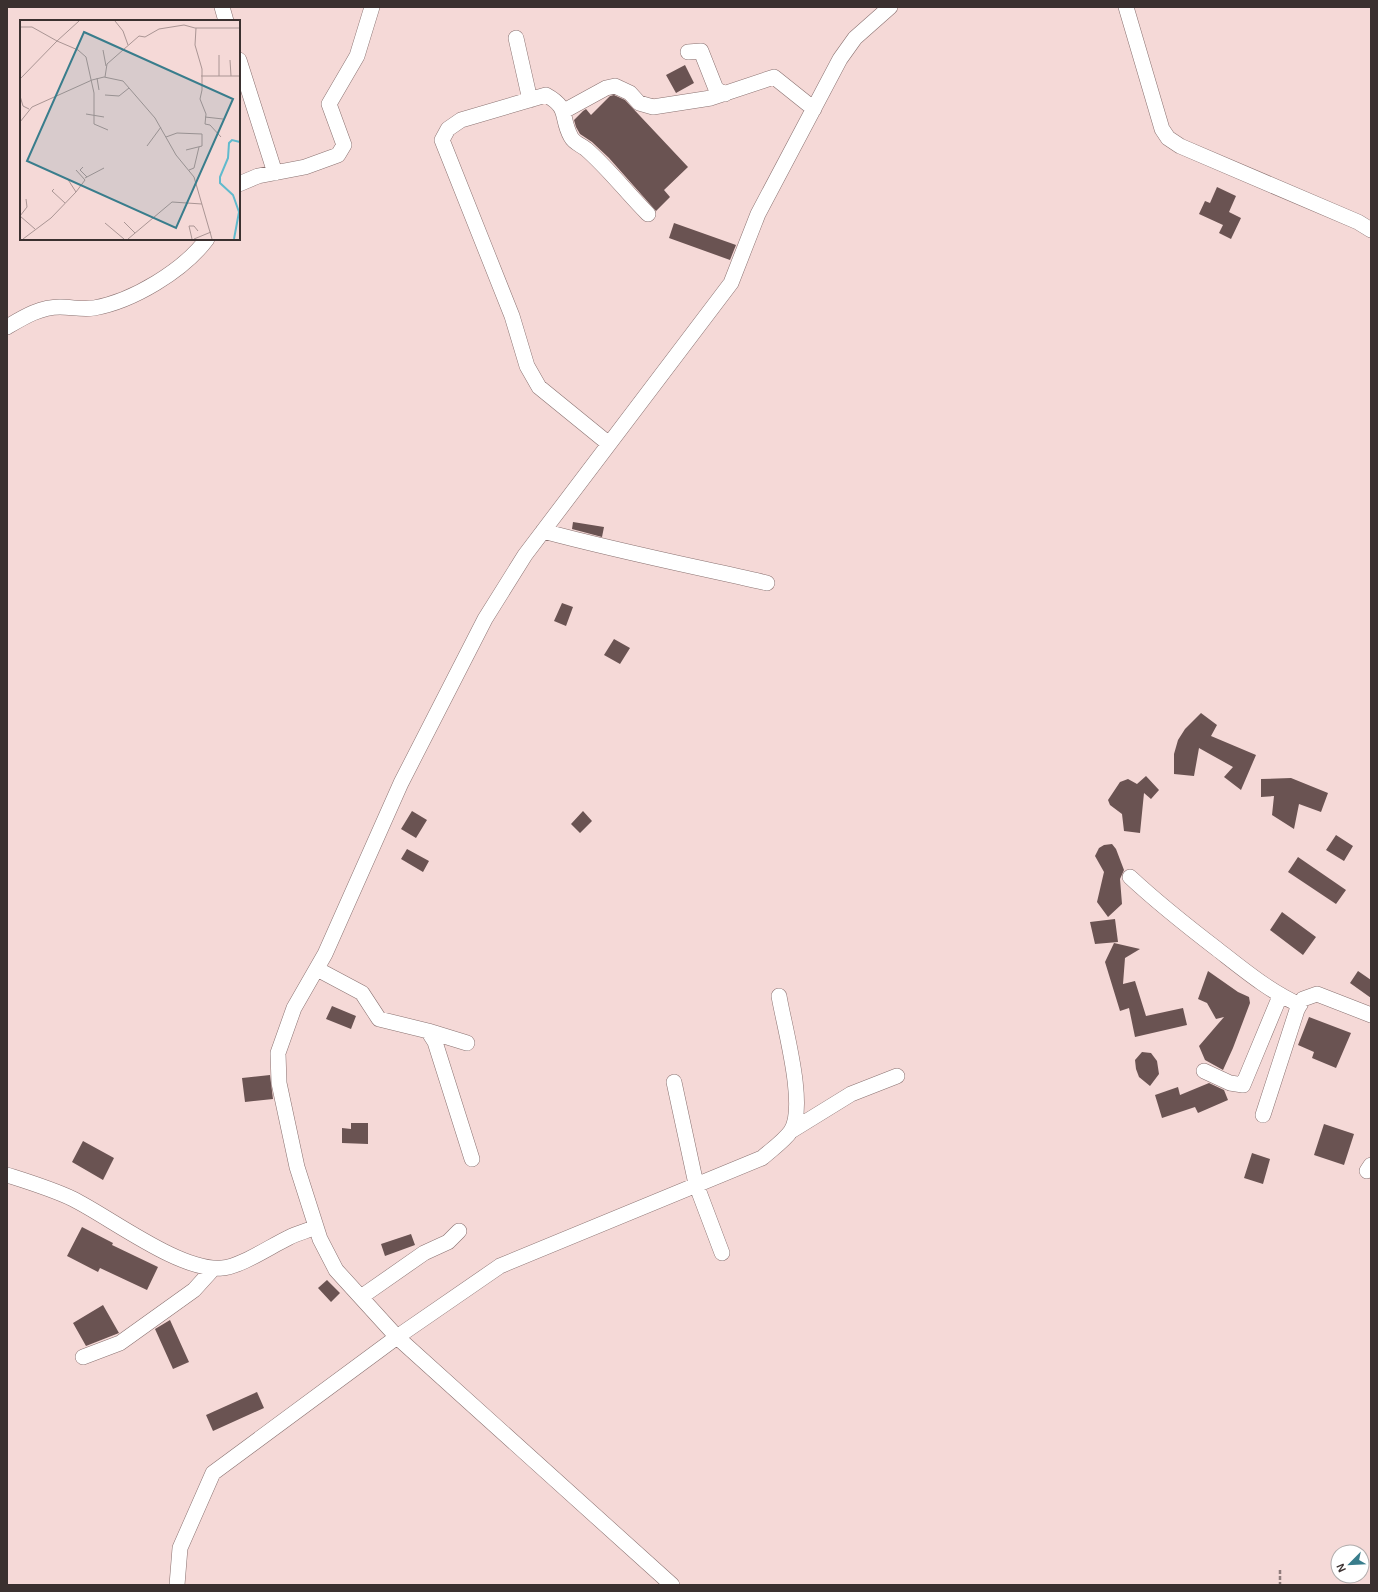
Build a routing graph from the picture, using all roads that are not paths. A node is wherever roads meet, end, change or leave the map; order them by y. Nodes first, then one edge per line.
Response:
1 (222, 7) edge
2 (372, 7) edge
3 (890, 7) edge
4 (1126, 7) edge
5 (226, 20) edge
6 (516, 38) dead end
7 (688, 52) dead end
8 (240, 63) edge
9 (725, 94) junction
10 (530, 100) junction
11 (814, 109) junction
12 (564, 111) junction
13 (275, 173) junction
14 (240, 184) edge
15 (648, 214) dead end
16 (1371, 230) edge
17 (206, 240) edge
18 (7, 327) edge
19 (609, 444) junction
20 (543, 531) junction
21 (767, 584) dead end
22 (1130, 877) dead end
23 (317, 968) junction
24 (779, 996) dead end
25 (1280, 996) junction
26 (1300, 1005) junction
27 (1371, 1015) edge
28 (428, 1031) junction
29 (467, 1043) dead end
30 (1204, 1071) dead end
31 (897, 1076) dead end
32 (674, 1082) dead end
33 (1263, 1115) dead end
34 (791, 1131) junction
35 (472, 1159) dead end
36 (7, 1175) edge
37 (696, 1184) junction
38 (316, 1227) junction
39 (459, 1232) dead end
40 (722, 1253) dead end
41 (213, 1268) junction
42 (361, 1297) junction
43 (397, 1337) junction
44 (83, 1357) dead end
45 (177, 1585) edge
46 (672, 1585) edge

1 - 5 street
2 - 13 street
3 - 11 street
4 - 16 street
6 - 10 street
7 - 9 street
8 - 13 street
9 - 11 street
9 - 12 street
10 - 12 street
10 - 19 street
11 - 19 street
12 - 15 street
13 - 14 street
17 - 18 street
19 - 20 street
20 - 21 street
20 - 23 street
22 - 25 street
23 - 28 street
23 - 38 street
24 - 34 street
25 - 26 street
25 - 30 street
26 - 27 street
26 - 33 street
28 - 29 street
28 - 35 street
31 - 34 street
32 - 37 street
34 - 37 street
36 - 41 street
37 - 40 street
37 - 43 street
38 - 41 street
38 - 42 street
39 - 42 street
41 - 44 street
42 - 43 street
43 - 45 street
43 - 46 street

